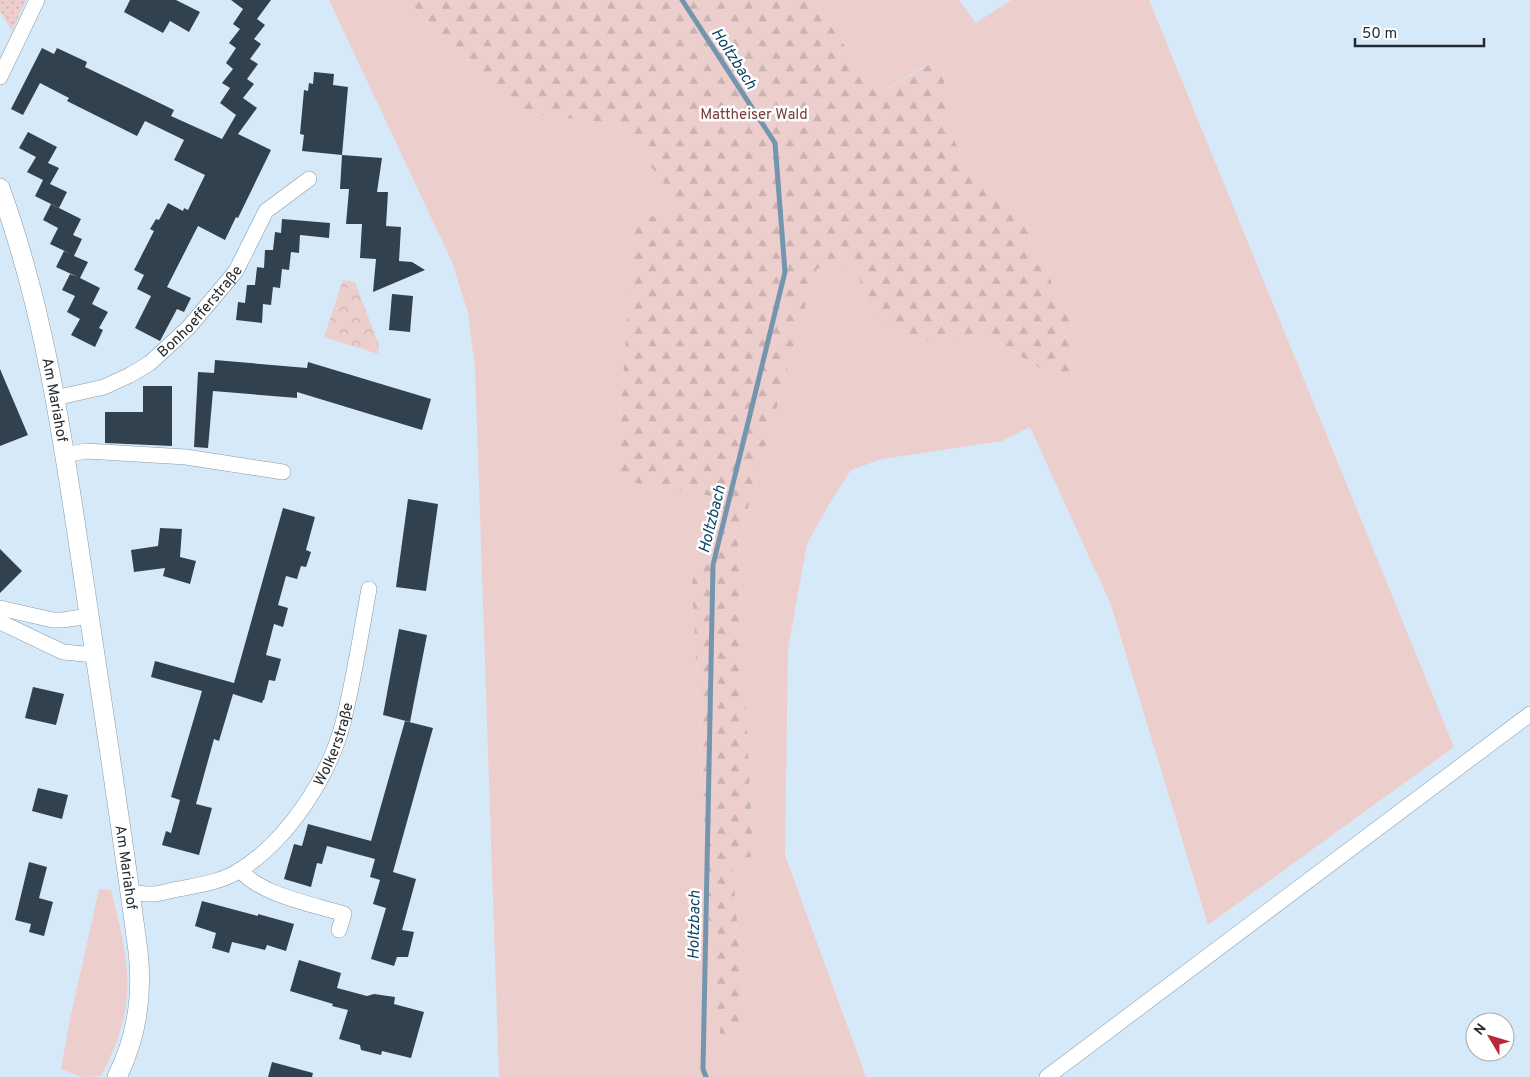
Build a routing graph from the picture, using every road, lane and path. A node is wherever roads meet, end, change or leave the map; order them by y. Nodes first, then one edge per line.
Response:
1 (37, 0) edge
2 (0, 77) edge
3 (308, 179) dead end
4 (0, 188) edge
5 (54, 398) junction
6 (64, 455) junction
7 (283, 472) dead end
8 (369, 589) dead end
9 (0, 608) edge
10 (89, 616) junction
11 (0, 622) edge
12 (95, 655) junction
13 (1530, 714) edge
14 (240, 870) junction
15 (130, 893) junction
16 (339, 930) dead end
17 (117, 1077) edge
18 (1047, 1077) edge

1 - 2 street
3 - 5 street, Bonhoefferstraße
4 - 5 street, Am Mariahof
5 - 6 street, Am Mariahof
6 - 7 street
6 - 10 street, Am Mariahof
8 - 14 street, Wolkerstraße
9 - 10 street
10 - 12 street, Am Mariahof
11 - 12 street
12 - 15 street, Am Mariahof
13 - 18 street
14 - 15 street, Wolkerstraße
14 - 16 street
15 - 17 street, Am Mariahof

